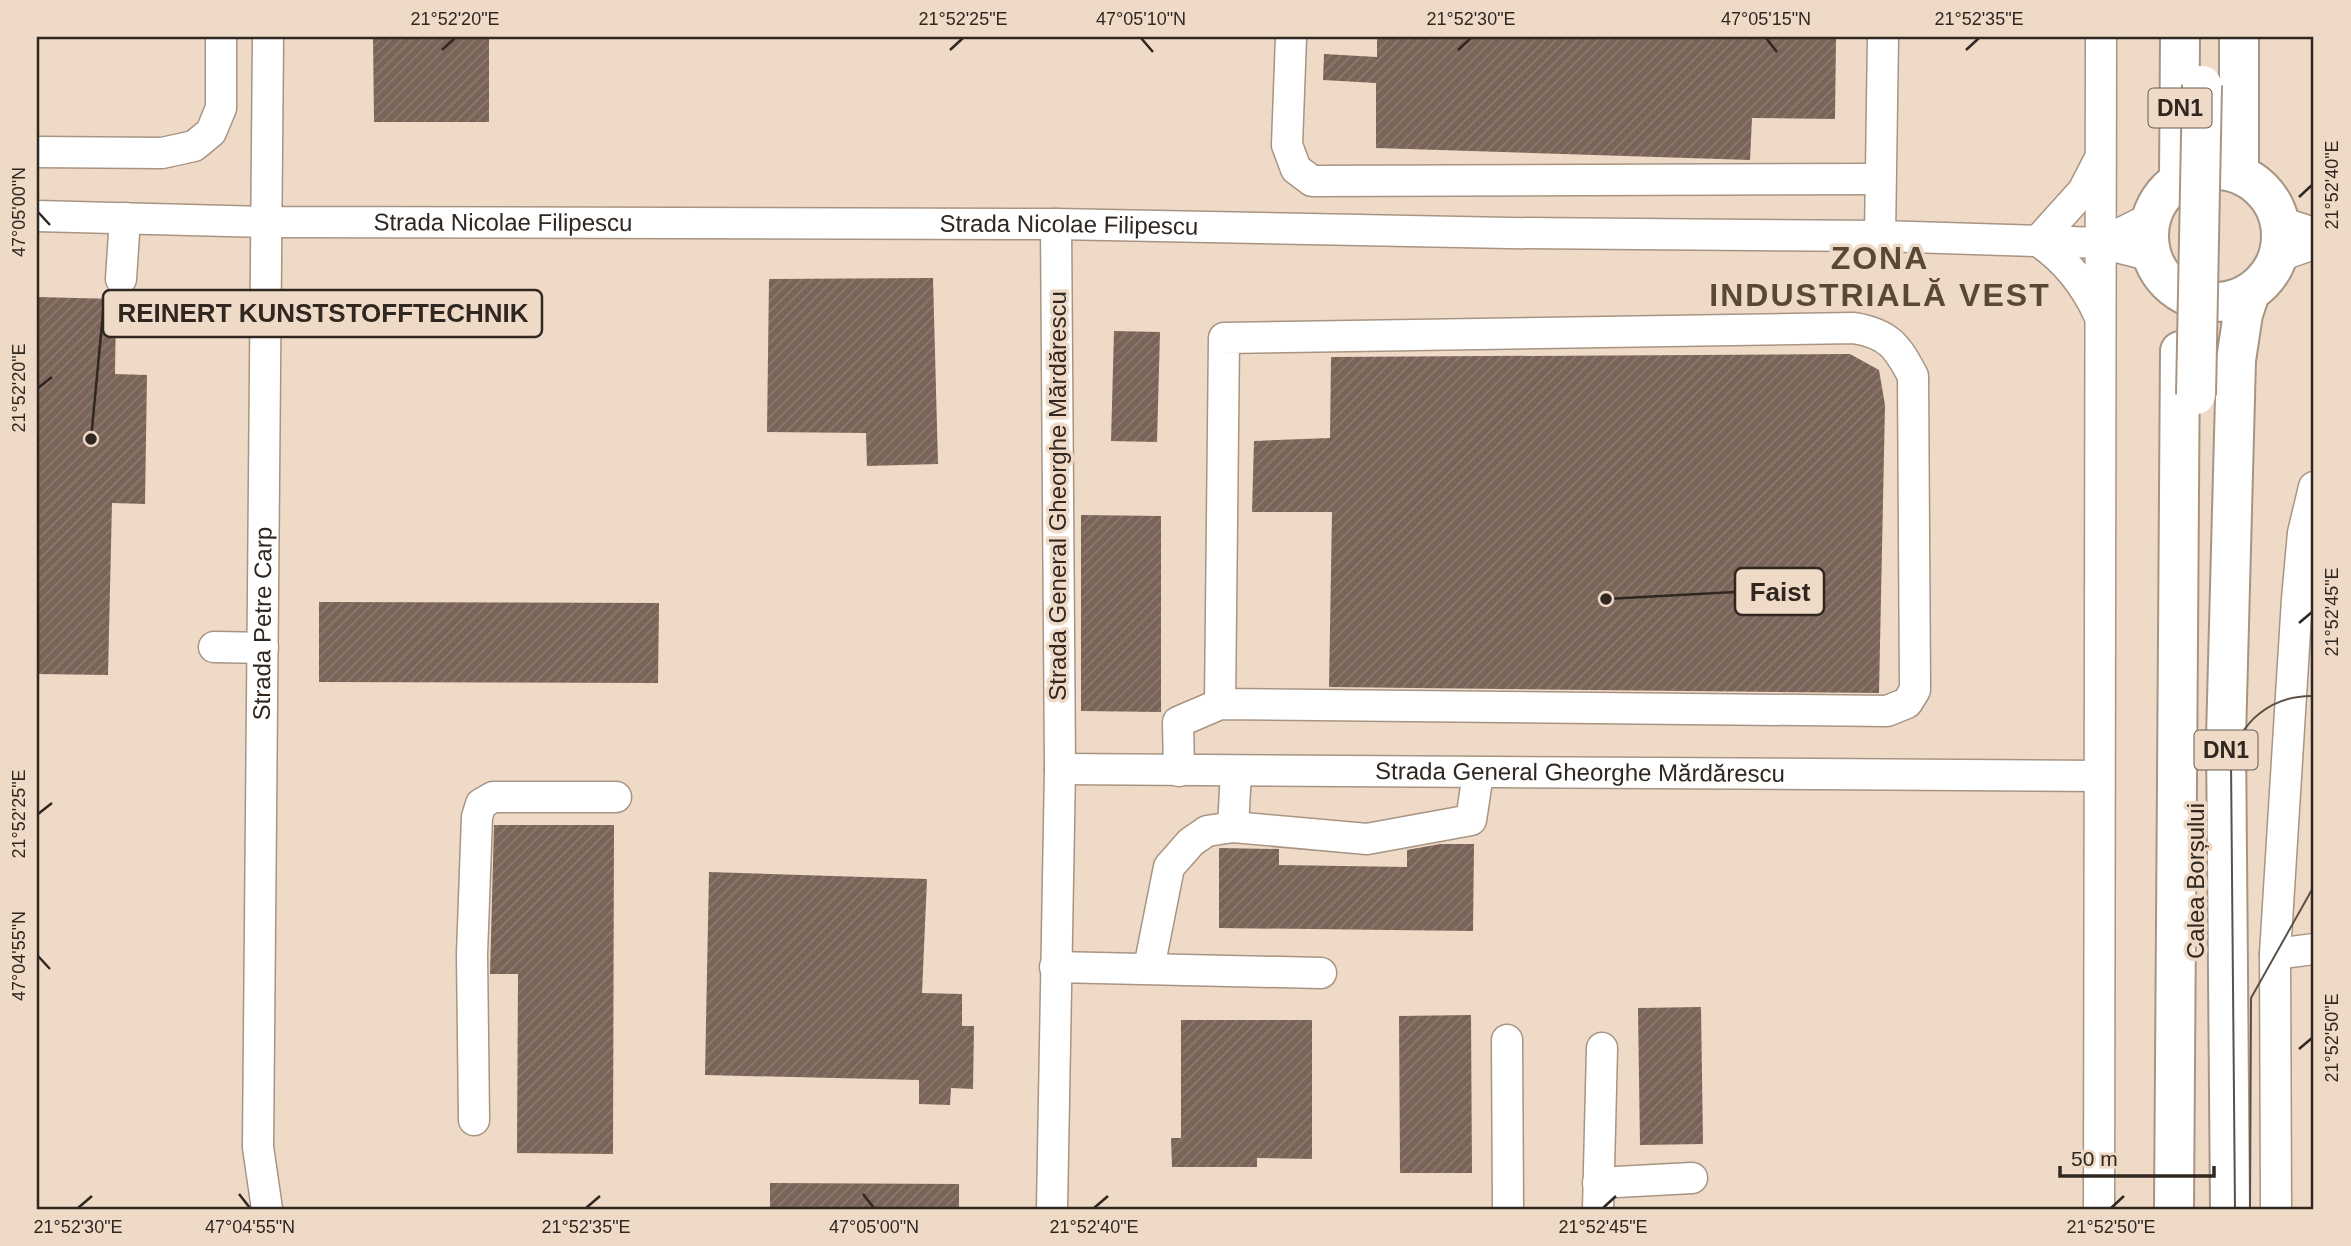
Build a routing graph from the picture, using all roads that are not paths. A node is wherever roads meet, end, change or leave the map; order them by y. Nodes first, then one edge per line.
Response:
1 (221, 37) edge
2 (268, 37) edge
3 (1291, 37) edge
4 (1883, 37) edge
5 (2101, 37) edge
6 (2180, 37) edge
7 (2202, 37) edge
8 (2219, 37) edge
9 (2239, 37) edge
10 (2211, 85) junction
11 (37, 152) edge
12 (2101, 155) junction
13 (2239, 174) junction
14 (1880, 179) junction
15 (2179, 180) junction
16 (37, 216) edge
17 (125, 218) junction
18 (2151, 218) junction
19 (266, 222) junction
20 (1056, 224) junction
21 (1880, 236) junction
22 (2297, 239) edge
23 (2038, 241) junction
24 (2101, 243) junction
25 (2152, 256) junction
26 (121, 279) dead end
27 (2180, 293) junction
28 (2250, 293) junction
29 (2101, 322) junction
30 (2207, 394) junction
31 (2314, 487) edge
32 (214, 647) dead end
33 (262, 648) junction
34 (1220, 705) junction
35 (1060, 769) junction
36 (1179, 771) junction
37 (1236, 772) junction
38 (1478, 774) junction
39 (2099, 776) junction
40 (616, 797) dead end
41 (1233, 827) junction
42 (2314, 949) edge
43 (2275, 954) junction
44 (1055, 967) junction
45 (1149, 968) junction
46 (1321, 973) dead end
47 (1507, 1040) dead end
48 (1602, 1048) dead end
49 (474, 1120) dead end
50 (1692, 1178) dead end
51 (1598, 1196) edge
52 (267, 1209) edge
53 (1052, 1209) edge
54 (1508, 1209) edge
55 (2099, 1209) edge
56 (2175, 1209) edge
57 (2196, 1209) edge
58 (2218, 1209) edge
59 (2230, 1209) edge
60 (2276, 1209) edge

1 - 11 street
2 - 19 street, Strada Petre Carp
3 - 14 street
4 - 14 street
5 - 12 street
6 - 15 main road, DN1
7 - 10 main road, Calea Borșului / DN1
8 - 10 main road, Calea Borșului / DN1
9 - 13 main road, DN1
10 - 30 main road, Calea Borșului / DN1
12 - 23 street
12 - 24 street
13 - 15 main road
13 - 22 main road, DN1
14 - 21 street
15 - 18 main road
16 - 17 street, Strada Nicolae Filipescu
17 - 19 street, Strada Nicolae Filipescu
17 - 26 street
18 - 24 street, Strada Nicolae Filipescu
18 - 25 main road
19 - 20 street, Strada Nicolae Filipescu
19 - 33 street, Strada Petre Carp
20 - 21 street, Strada Nicolae Filipescu
20 - 35 street, Strada General Gheorghe Mărdărescu
21 - 23 street, Strada Nicolae Filipescu
22 - 28 main road, DN1
23 - 24 street, Strada Nicolae Filipescu
23 - 29 street
24 - 25 street, Strada Nicolae Filipescu
24 - 29 street
25 - 27 main road
27 - 28 main road
27 - 56 main road, DN1
28 - 59 main road, DN1
29 - 39 street
30 - 57 main road, Calea Borșului / DN1
30 - 58 main road, Calea Borșului / DN1
31 - 43 street
32 - 33 street
33 - 52 street, Strada Petre Carp
34 - 34 street
34 - 36 street
35 - 36 street, Strada General Gheorghe Mărdărescu
35 - 44 street, Strada General Gheorghe Mărdărescu
36 - 37 street, Strada General Gheorghe Mărdărescu
37 - 38 street, Strada General Gheorghe Mărdărescu
37 - 41 street
38 - 39 street, Strada General Gheorghe Mărdărescu
38 - 41 street
39 - 55 street
40 - 49 street
41 - 45 street
42 - 43 street
43 - 60 street
44 - 45 street
44 - 53 street, Strada General Gheorghe Mărdărescu
45 - 46 street
47 - 54 street
48 - 51 street
50 - 51 street

